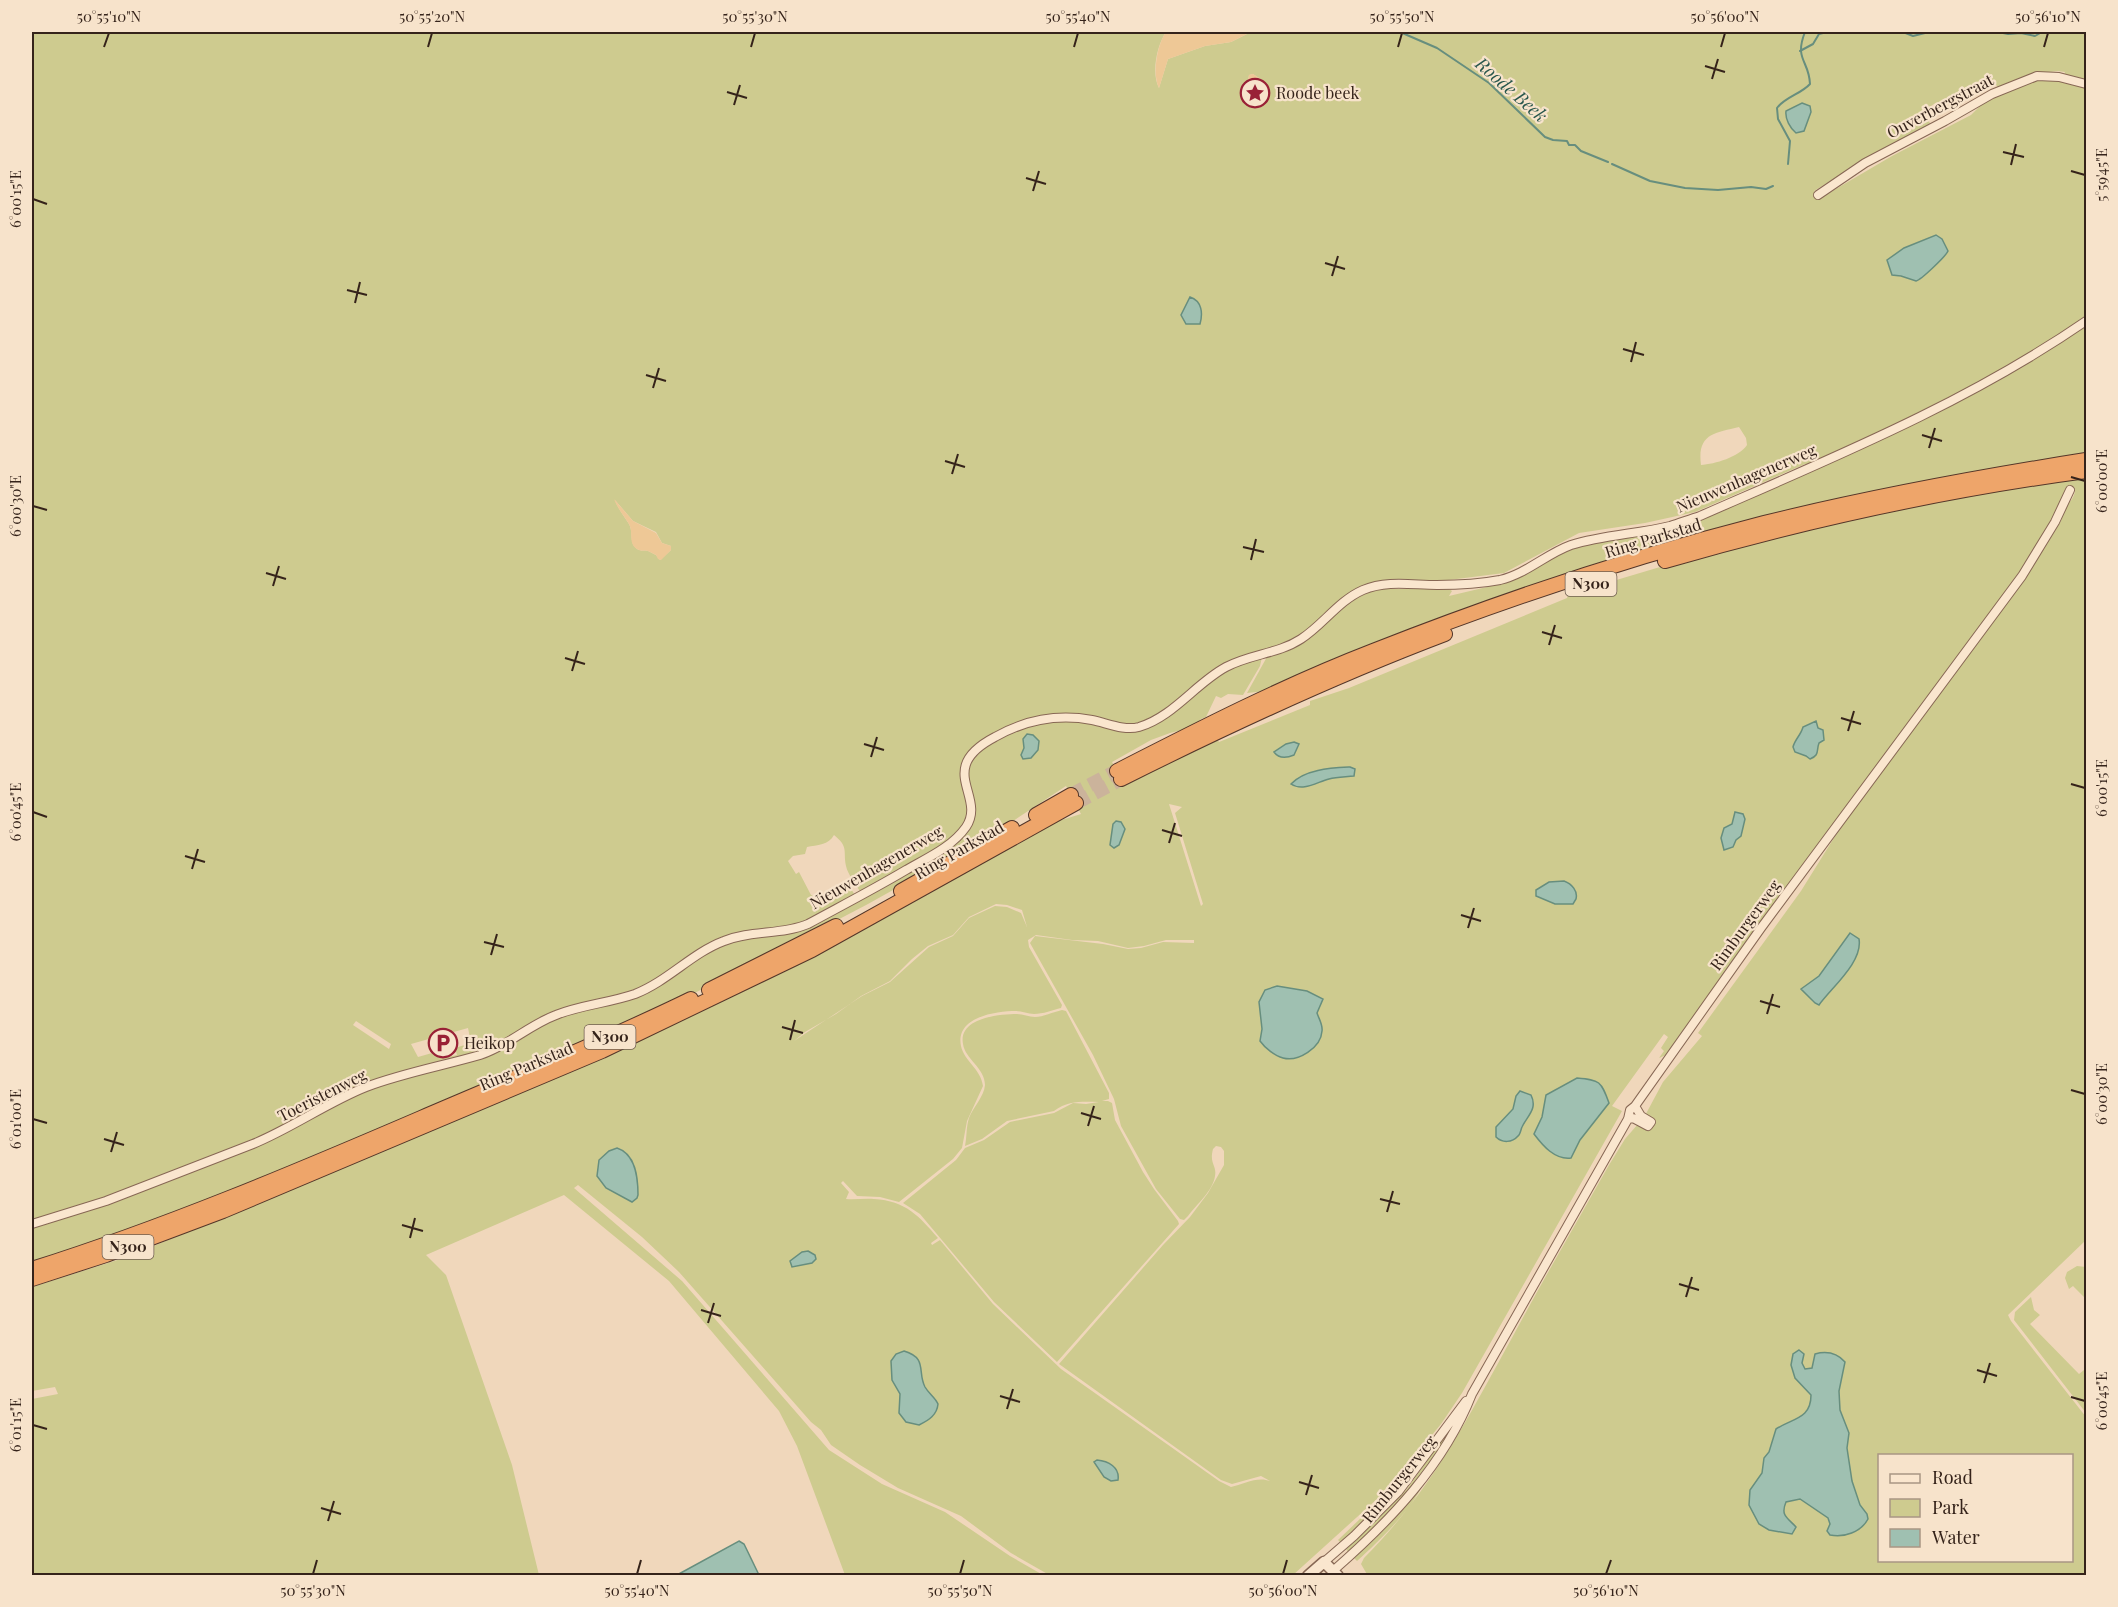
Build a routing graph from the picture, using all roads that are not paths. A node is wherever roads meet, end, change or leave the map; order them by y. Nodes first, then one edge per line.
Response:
1 (2086, 84) edge
2 (1818, 195) dead end
3 (2086, 321) edge
4 (2086, 460) edge
5 (2086, 471) edge
6 (2070, 490) dead end
7 (689, 962) joint
8 (1635, 1106) junction
9 (1628, 1119) junction
10 (32, 1224) edge
11 (32, 1269) edge
12 (32, 1279) edge
13 (1472, 1394) junction
14 (1324, 1562) junction
15 (1333, 1574) edge
16 (1308, 1575) edge

1 - 2 street, Ouverbergstraat
3 - 7 street, Nieuwenhagenerweg
4 - 5 highway, Ring Parkstad / N300
6 - 8 street, Rimburgerweg
7 - 10 street, Toeristenweg
8 - 9 street, Rimburgerweg
8 - 9 street
9 - 13 street, Rimburgerweg
11 - 12 highway, Ring Parkstad / N300
13 - 14 street, Rimburgerweg
13 - 15 street, Rimburgerweg
14 - 15 street
14 - 16 street

